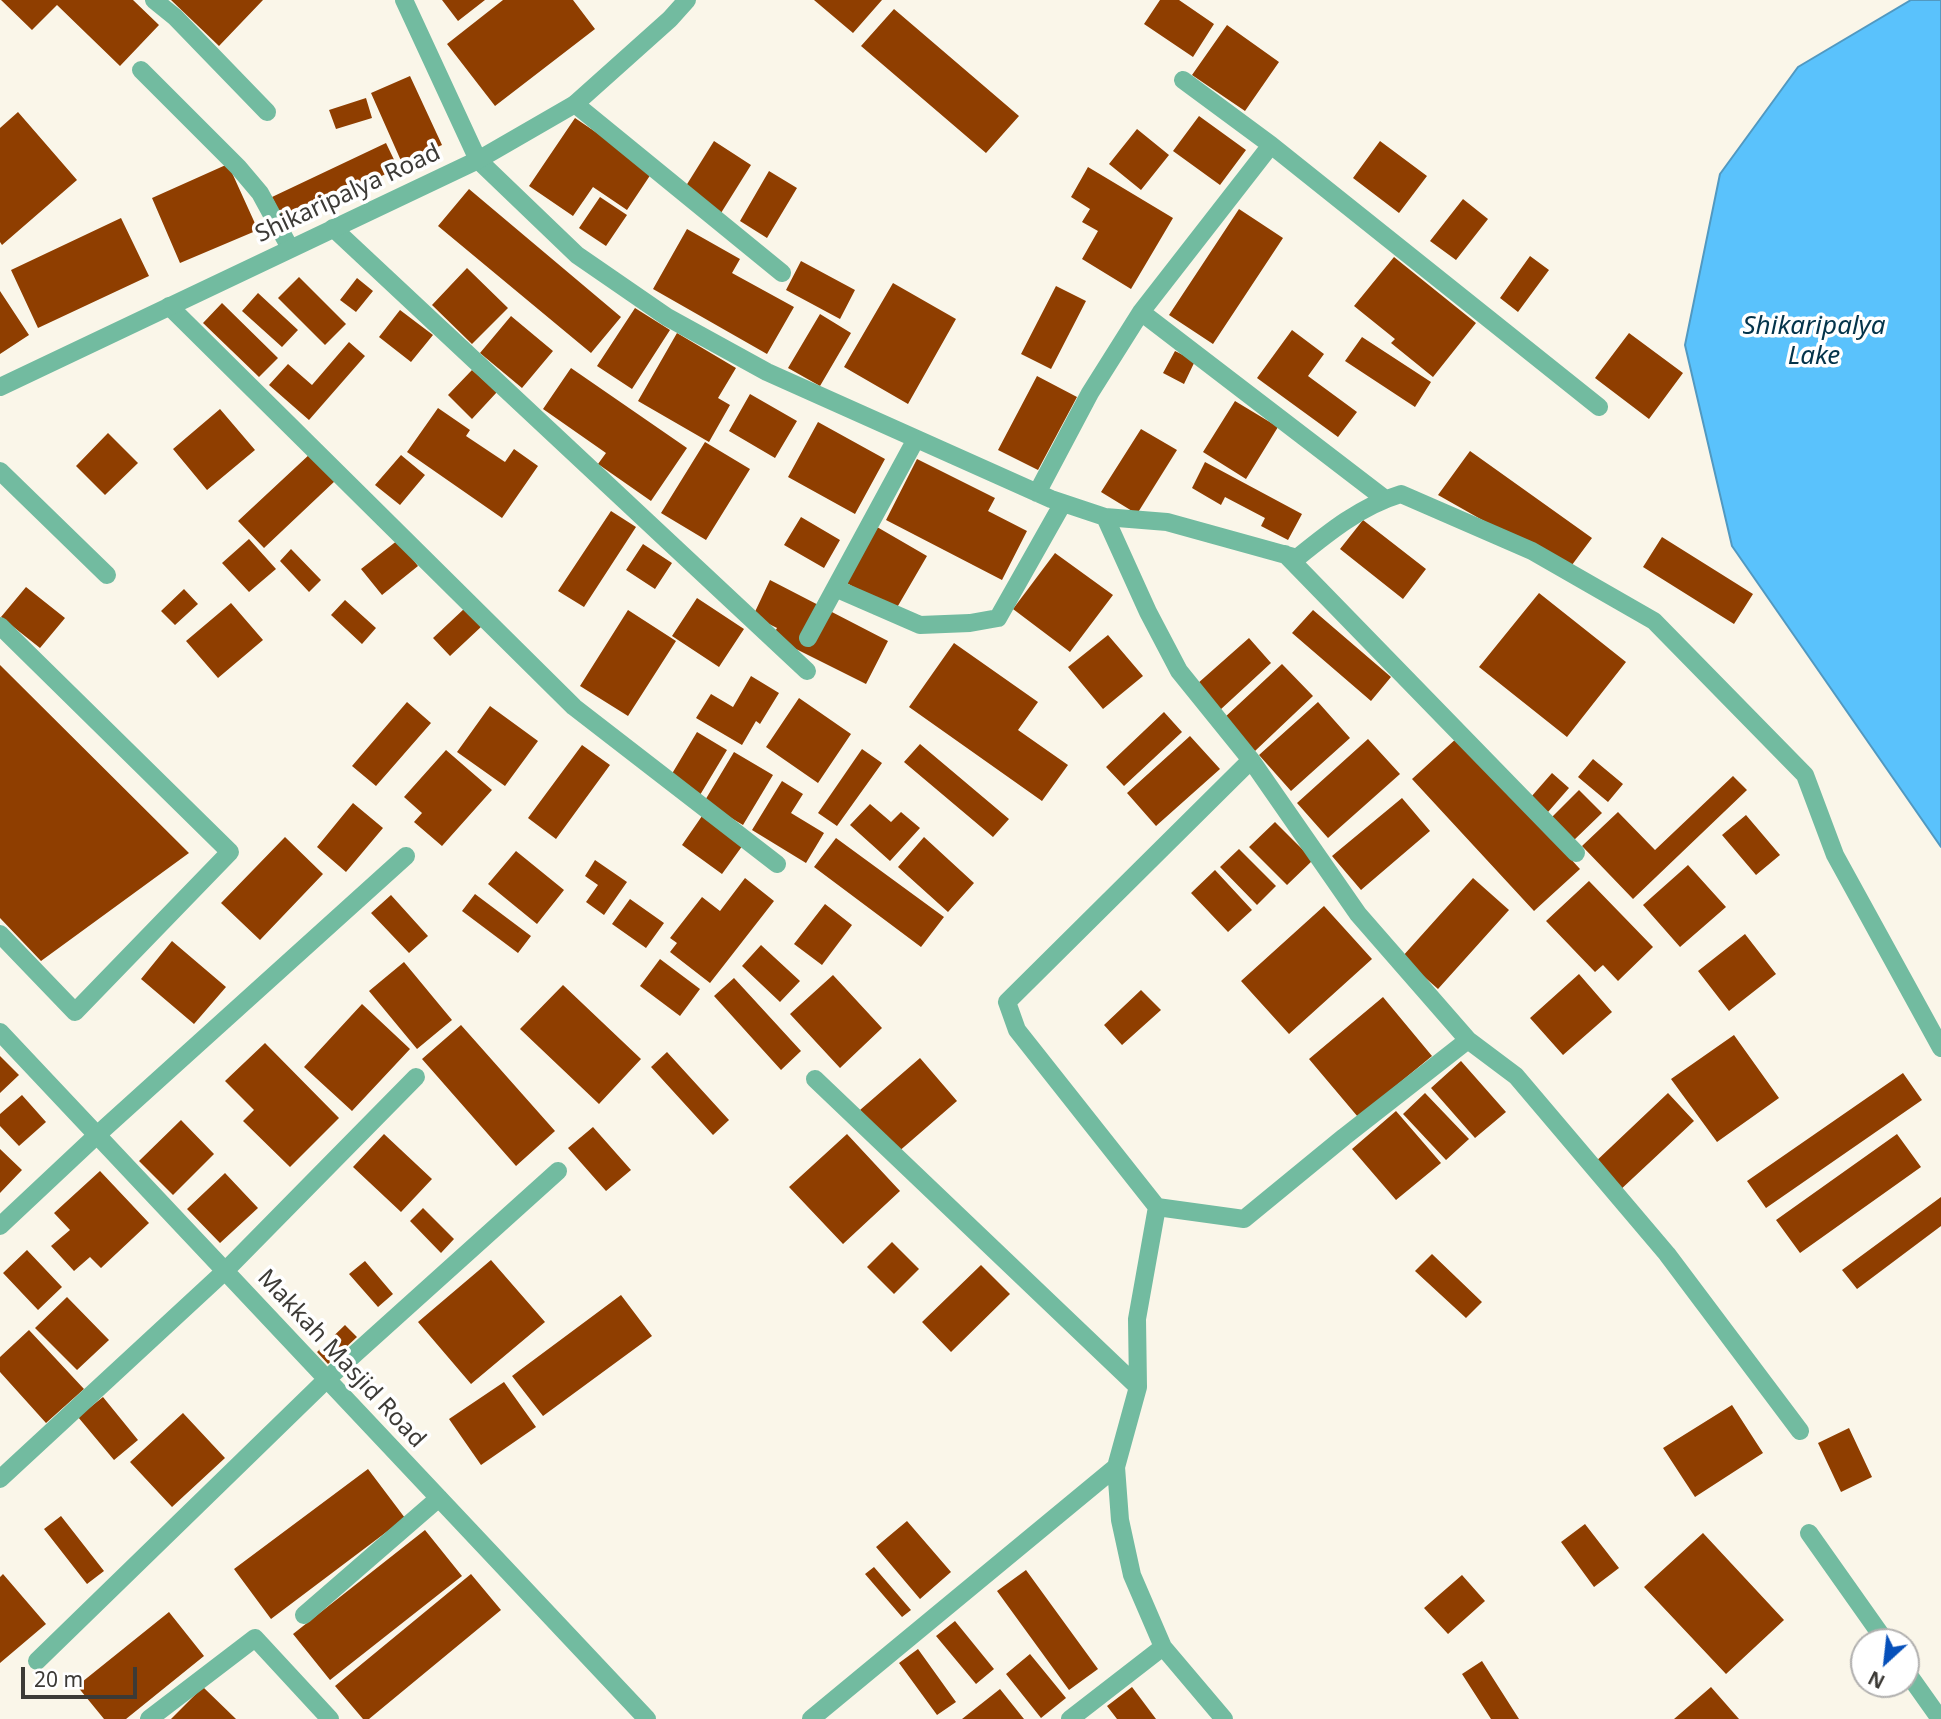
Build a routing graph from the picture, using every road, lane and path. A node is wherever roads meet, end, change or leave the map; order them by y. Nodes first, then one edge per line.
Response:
1 (154, 0) edge
2 (404, 0) edge
3 (687, 0) edge
4 (141, 70) dead end
5 (1183, 80) dead end
6 (575, 104) junction
7 (267, 111) dead end
8 (1271, 145) junction
9 (478, 160) junction
10 (333, 229) junction
11 (290, 248) junction
12 (782, 273) dead end
13 (169, 306) junction
14 (1141, 312) junction
15 (1, 385) edge
16 (1599, 407) dead end
17 (916, 439) junction
18 (0, 471) edge
19 (1037, 493) junction
20 (1385, 499) junction
21 (1063, 503) junction
22 (1105, 517) junction
23 (1285, 554) junction
24 (107, 575) dead end
25 (835, 588) junction
26 (0, 626) edge
27 (808, 638) dead end
28 (807, 671) dead end
29 (1251, 760) junction
30 (1576, 853) dead end
31 (406, 856) dead end
32 (777, 864) dead end
33 (0, 934) edge
34 (0, 1032) edge
35 (1468, 1040) junction
36 (1941, 1048) edge
37 (416, 1077) dead end
38 (815, 1079) dead end
39 (97, 1135) junction
40 (558, 1171) dead end
41 (1157, 1207) junction
42 (0, 1226) edge
43 (225, 1271) junction
44 (327, 1379) junction
45 (1138, 1387) junction
46 (1800, 1431) dead end
47 (1116, 1467) junction
48 (0, 1479) edge
49 (439, 1498) junction
50 (1809, 1533) dead end
51 (304, 1615) dead end
52 (1876, 1628) edge
53 (1163, 1647) junction
54 (37, 1661) dead end
55 (1920, 1691) edge
56 (149, 1719) edge
57 (330, 1719) edge
58 (647, 1719) edge
59 (811, 1719) edge
60 (1070, 1719) edge
61 (1224, 1719) edge
62 (1940, 1719) edge

1 - 7 street
2 - 9 street
3 - 6 street, Shikaripalya Road
4 - 11 street
5 - 8 street
6 - 9 street, Shikaripalya Road
6 - 12 street
8 - 14 street
8 - 16 street
9 - 10 street, Shikaripalya Road
9 - 17 street
10 - 11 street, Shikaripalya Road
10 - 28 street
11 - 13 street, Shikaripalya Road
13 - 15 street, Shikaripalya Road
13 - 32 street
14 - 19 street
14 - 20 street
17 - 19 street
17 - 25 street
18 - 24 street
19 - 21 street
20 - 23 street
20 - 36 street
21 - 22 street
21 - 25 street
22 - 23 street
22 - 29 street
23 - 30 street
25 - 27 street
26 - 33 street
29 - 35 street
29 - 41 street
31 - 39 street
34 - 39 street, Makkah Masjid Road
35 - 41 street
35 - 46 street
37 - 43 street
38 - 45 street
39 - 42 street
39 - 43 street, Makkah Masjid Road
40 - 44 street
41 - 45 street
43 - 44 street, Makkah Masjid Road
43 - 48 street
44 - 49 street, Makkah Masjid Road
44 - 54 street
45 - 47 street
47 - 53 street
47 - 59 street
49 - 51 street
49 - 58 street, Makkah Masjid Road
50 - 52 street
53 - 60 street
53 - 61 street
55 - 62 street
56 - 57 street

